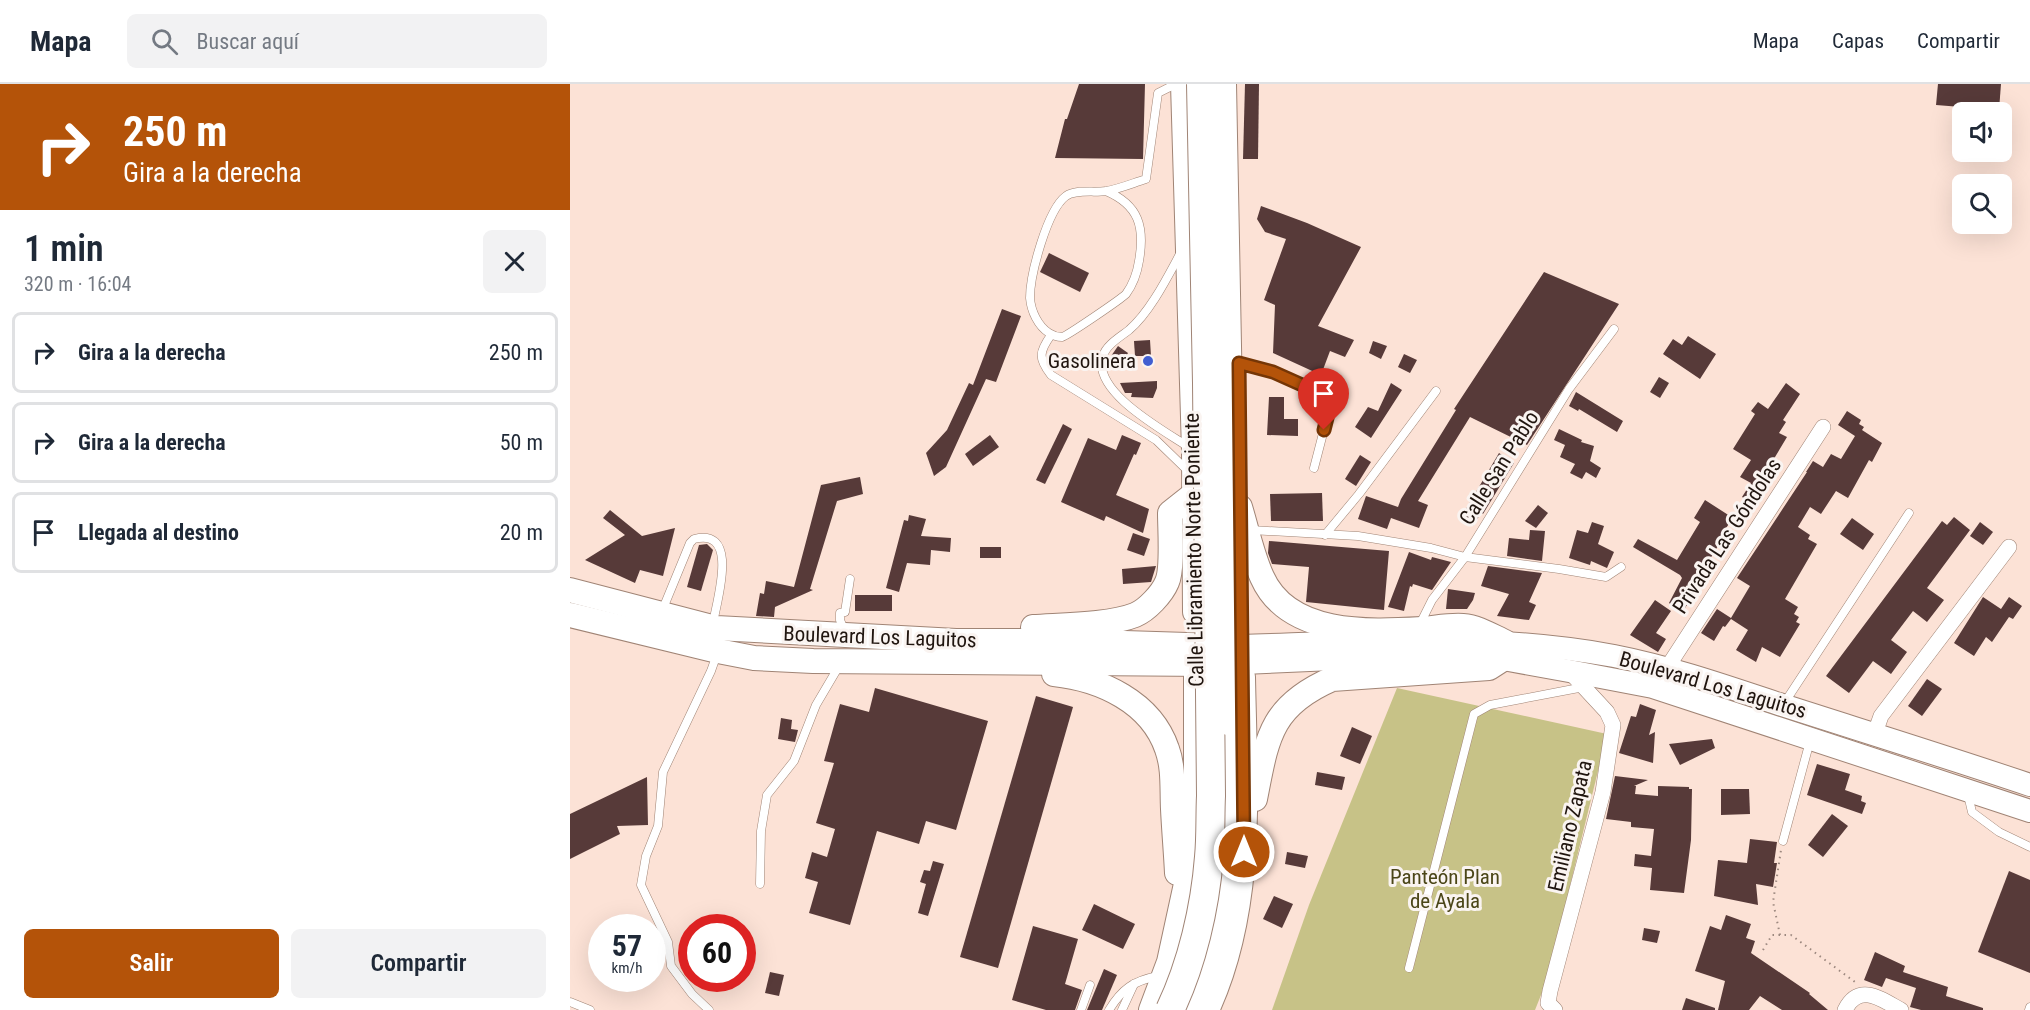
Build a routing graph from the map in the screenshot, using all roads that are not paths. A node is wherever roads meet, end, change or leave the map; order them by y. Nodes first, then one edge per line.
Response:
1 (1176, 84) edge
2 (1183, 84) edge
3 (1201, 84) edge
4 (1222, 84) edge
5 (1235, 84) edge
6 (1106, 191) junction
7 (1188, 239) junction
8 (1614, 329) dead end
9 (1051, 335) junction
10 (1239, 363) junction
11 (1436, 391) dead end
12 (1823, 427) dead end
13 (1194, 450) junction
14 (1314, 468) dead end
15 (1193, 485) junction
16 (1909, 513) dead end
17 (1244, 518) junction
18 (1325, 536) junction
19 (2009, 547) dead end
20 (1465, 556) junction
21 (1621, 567) dead end
22 (850, 579) dead end
23 (570, 590) edge
24 (661, 614) junction
25 (570, 615) edge
26 (1418, 629) junction
27 (715, 636) junction
28 (849, 636) junction
29 (1504, 651) junction
30 (955, 652) junction
31 (1243, 654) junction
32 (1196, 655) junction
33 (842, 662) junction
34 (1667, 668) junction
35 (1576, 679) junction
36 (1782, 705) junction
37 (1777, 728) junction
38 (1875, 733) junction
39 (1810, 740) junction
40 (2030, 785) edge
41 (1967, 791) junction
42 (2030, 811) edge
43 (1783, 842) road end
44 (2030, 847) edge
45 (1244, 852) junction
46 (760, 884) dead end
47 (1180, 916) junction
48 (1409, 968) dead end
49 (1165, 975) junction
50 (1134, 983) junction
51 (1090, 986) dead end
52 (570, 1002) edge
53 (1549, 1008) edge
54 (590, 1010) edge
55 (709, 1010) edge
56 (1081, 1010) edge
57 (1109, 1010) edge
58 (1122, 1010) edge
59 (1151, 1010) edge
60 (1170, 1010) edge
61 (1191, 1010) edge
62 (1207, 1010) edge
63 (1845, 1010) edge
64 (1900, 1010) edge

1 - 6 lane
2 - 7 main road, Calle Libramiento Norte Poniente
3 - 60 highway, Calle Libramiento Norte Poniente, bridge
4 - 61 highway, Calle Libramiento Norte Poniente, bridge
5 - 10 main road
6 - 9 lane
6 - 9 lane
7 - 13 main road, Calle Libramiento Norte Poniente
7 - 13 lane
8 - 20 lane, Calle San Pablo
9 - 15 lane
10 - 14 lane
10 - 17 main road
11 - 18 lane
12 - 34 street, Privada Las Góndolas
13 - 15 main road, Calle Libramiento Norte Poniente
15 - 30 main road
15 - 32 main road, Calle Libramiento Norte Poniente
16 - 36 lane
17 - 18 lane
17 - 26 main road
17 - 31 main road
18 - 20 lane
19 - 38 street
20 - 21 lane
20 - 26 lane, Calle San Pablo
22 - 28 lane
23 - 24 main road, Boulevard Los Laguitos
24 - 27 main road, Boulevard Los Laguitos
24 - 27 lane
25 - 27 main road, Boulevard Los Laguitos
26 - 29 main road
27 - 28 main road, Boulevard Los Laguitos
27 - 33 main road, Boulevard Los Laguitos
27 - 55 lane
28 - 30 main road, Boulevard Los Laguitos
29 - 31 main road, Boulevard Los Laguitos
29 - 34 main road, Boulevard Los Laguitos
29 - 35 main road
29 - 45 main road
30 - 32 main road, Boulevard Los Laguitos
30 - 33 main road, Boulevard Los Laguitos
30 - 47 main road
31 - 32 main road, Boulevard Los Laguitos
31 - 45 main road
32 - 47 main road, Calle Libramiento Norte Poniente
33 - 46 lane
34 - 36 main road, Boulevard Los Laguitos
35 - 37 main road
35 - 48 lane
35 - 53 street, Emiliano Zapata
36 - 37 lane
36 - 38 main road, Boulevard Los Laguitos
37 - 39 main road
38 - 40 main road, Boulevard Los Laguitos
39 - 41 main road
39 - 43 lane
41 - 42 main road
41 - 44 lane
45 - 62 main road
47 - 49 main road, Calle Libramiento Norte Poniente
49 - 50 lane
49 - 59 main road, Calle Libramiento Norte Poniente
50 - 57 lane
50 - 58 lane
51 - 56 lane
52 - 54 lane
63 - 64 street

